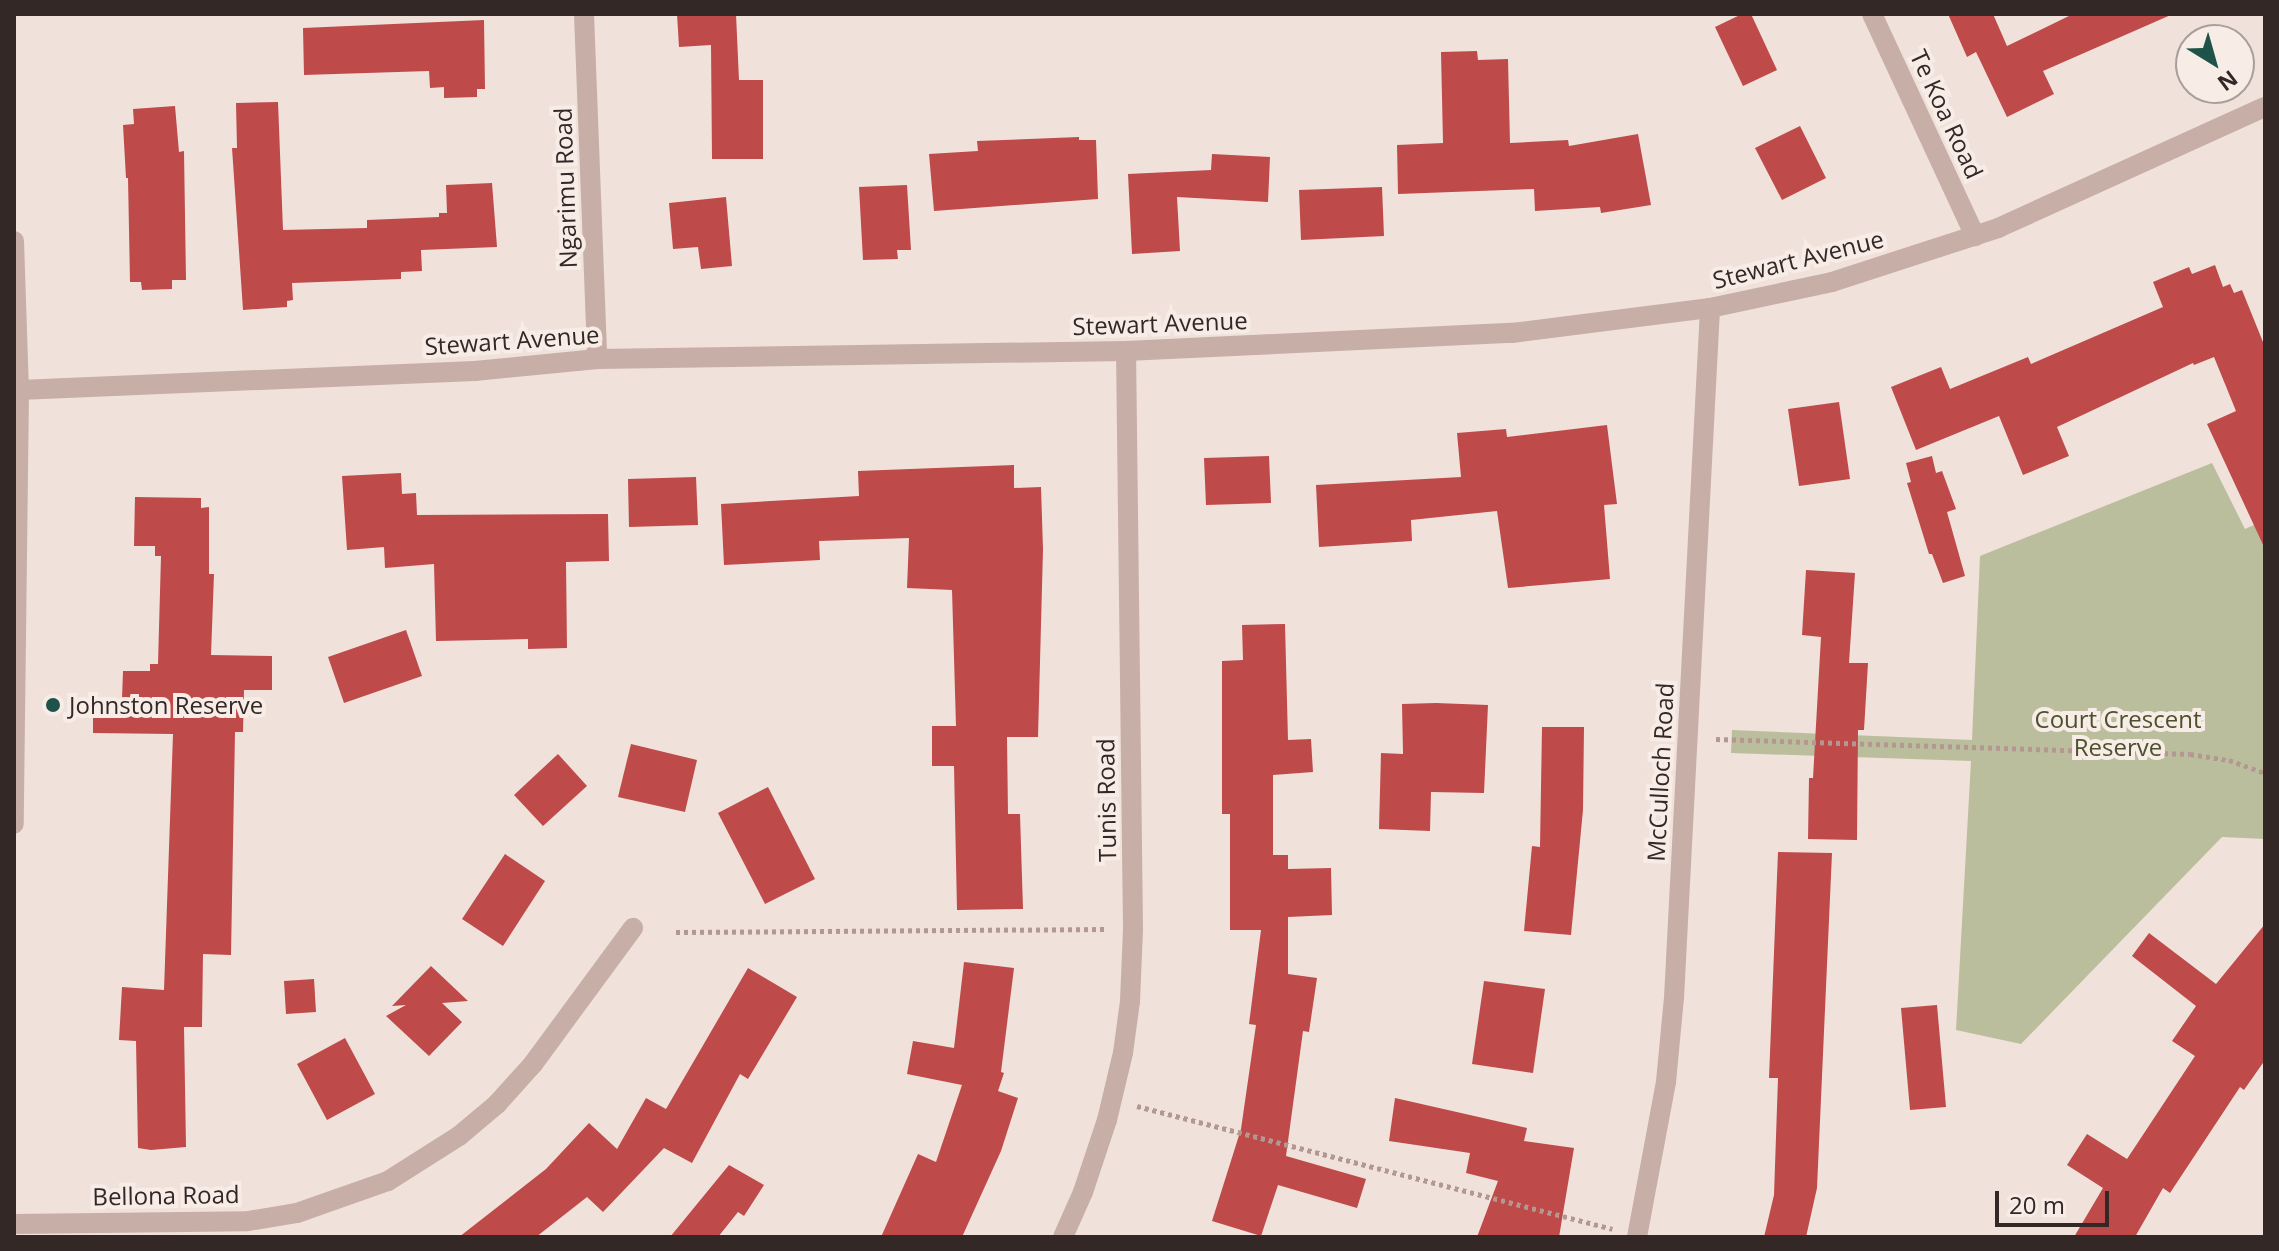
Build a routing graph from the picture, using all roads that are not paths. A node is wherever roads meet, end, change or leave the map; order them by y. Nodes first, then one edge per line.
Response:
1 (584, 14) edge
2 (1872, 14) edge
3 (2265, 107) edge
4 (1975, 236) junction
5 (14, 241) edge
6 (1710, 308) junction
7 (1126, 351) junction
8 (597, 359) junction
9 (19, 390) junction
10 (14, 824) edge
11 (633, 928) dead end
12 (14, 1224) edge
13 (1063, 1237) edge
14 (1637, 1237) edge

1 - 8 street, Ngarimu Road
2 - 4 street, Te Koa Road
3 - 4 street, Stewart Avenue
4 - 6 street, Stewart Avenue
5 - 9 street
6 - 7 street, Stewart Avenue
6 - 14 street, McCulloch Road
7 - 8 street, Stewart Avenue
7 - 13 street, Tunis Road
8 - 9 street, Stewart Avenue
9 - 10 street
11 - 12 street, Bellona Road

